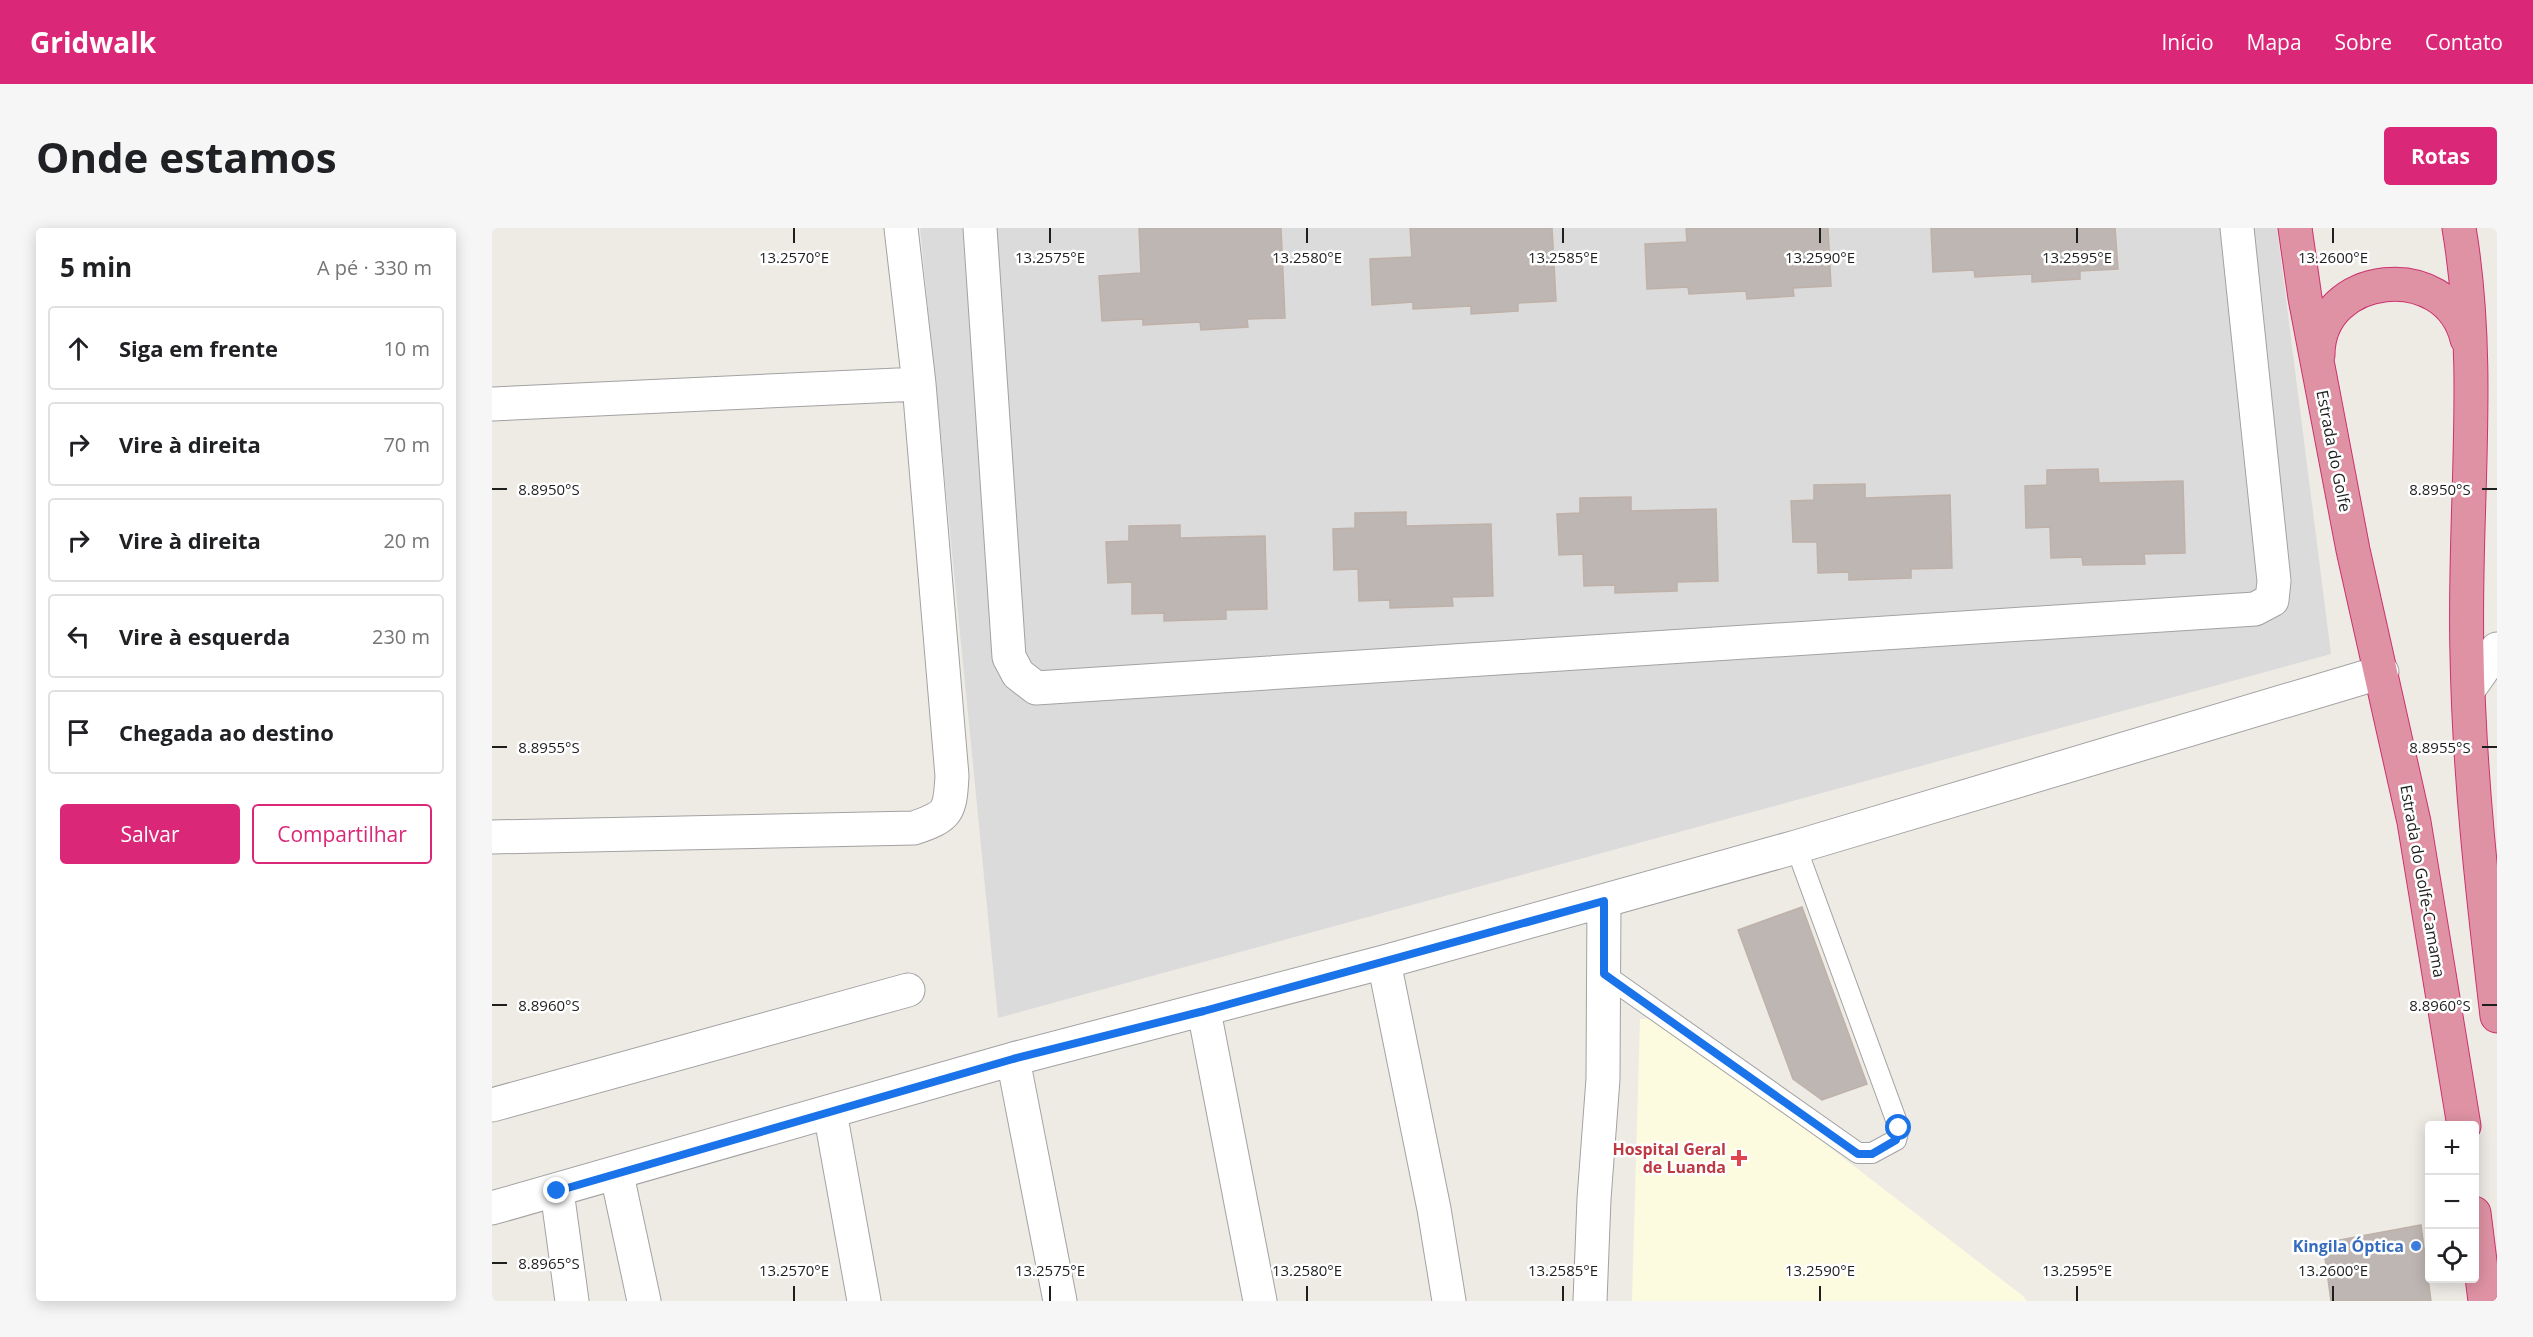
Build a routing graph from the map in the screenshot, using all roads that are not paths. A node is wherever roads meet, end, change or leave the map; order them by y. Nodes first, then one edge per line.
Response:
1 (901, 228) edge
2 (980, 228) edge
3 (2237, 228) edge
4 (2295, 228) edge
5 (2459, 228) edge
6 (2469, 347) junction
7 (2318, 363) junction
8 (919, 384) junction
9 (492, 404) edge
10 (2482, 652) edge
11 (2382, 672) junction
12 (492, 837) edge
13 (1796, 847) junction
14 (1604, 901) junction
15 (1384, 962) junction
16 (1604, 974) junction
17 (908, 990) dead end
18 (1204, 1011) junction
19 (2497, 1016) edge
20 (1013, 1059) junction
21 (492, 1105) edge
22 (830, 1112) junction
23 (2463, 1121) edge
24 (617, 1175) junction
25 (557, 1191) junction
26 (492, 1208) edge
27 (2477, 1229) edge
28 (572, 1301) edge
29 (644, 1301) edge
30 (864, 1301) edge
31 (1060, 1301) edge
32 (1260, 1301) edge
33 (1449, 1301) edge
34 (1590, 1301) edge
35 (2485, 1301) edge

1 - 8 street
2 - 3 street
4 - 7 highway, Estrada do Golfe
5 - 6 highway
6 - 7 highway
6 - 10 highway
7 - 11 highway, Estrada do Golfe
8 - 9 street
8 - 12 street
10 - 19 highway
11 - 13 street
11 - 23 highway, Estrada do Golfe-Camama
13 - 14 street
13 - 16 lane
14 - 15 street
14 - 16 street
15 - 18 street
15 - 33 street
16 - 34 street
17 - 21 street
18 - 20 street
18 - 32 street
20 - 22 street
20 - 31 street
22 - 24 street
22 - 30 street
24 - 25 street
24 - 29 street
25 - 26 street
25 - 28 street
27 - 35 highway

